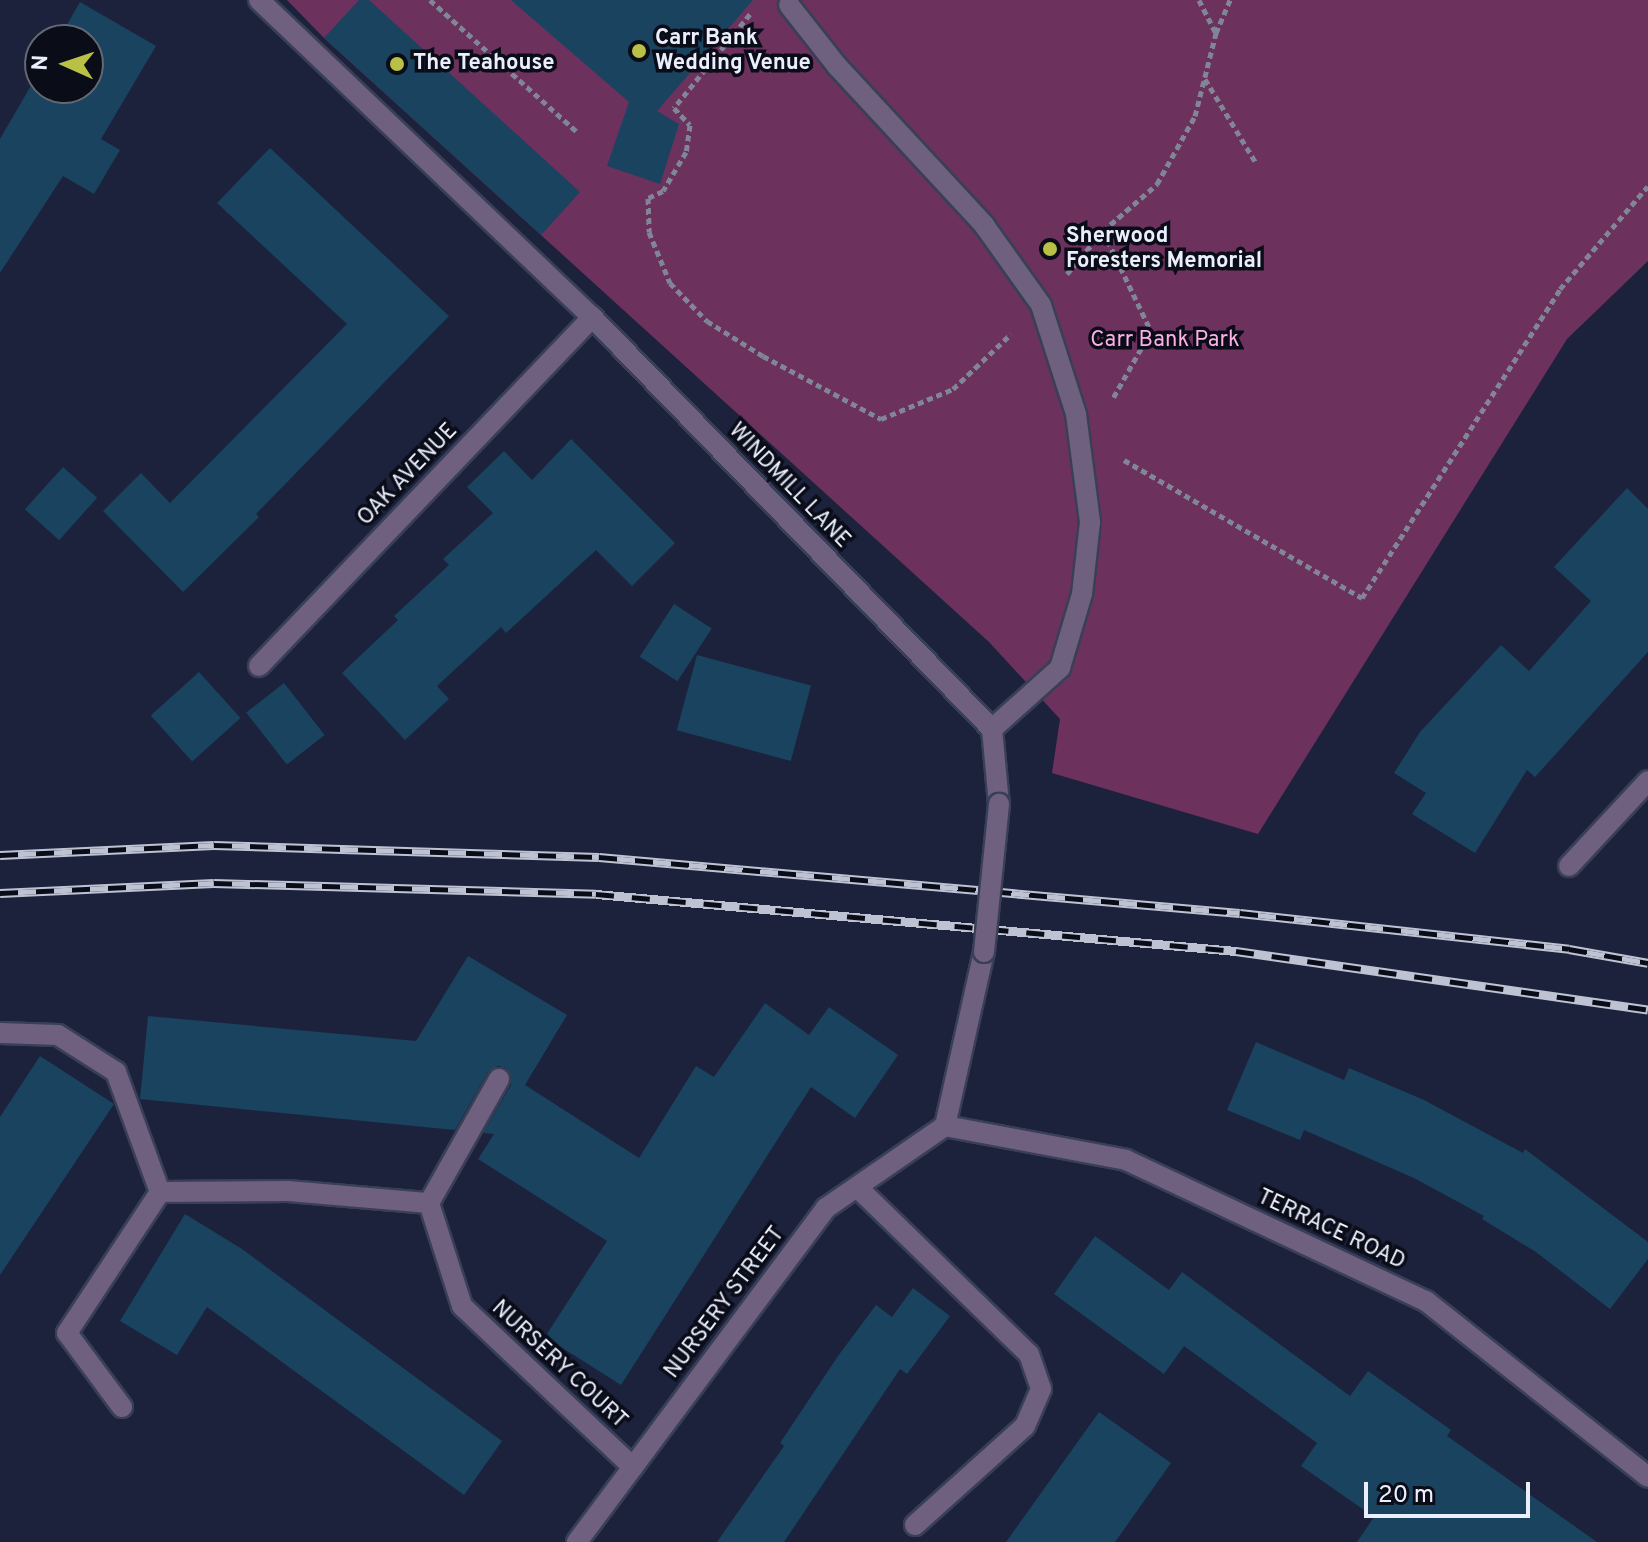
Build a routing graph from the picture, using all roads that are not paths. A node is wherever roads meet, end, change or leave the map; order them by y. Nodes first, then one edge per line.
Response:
1 (259, 0) edge
2 (789, 5) dead end
3 (592, 317) junction
4 (259, 666) dead end
5 (992, 729) junction
6 (1648, 781) edge
7 (1569, 866) dead end
8 (0, 1033) edge
9 (499, 1079) dead end
10 (945, 1126) junction
11 (857, 1187) junction
12 (160, 1192) junction
13 (429, 1203) junction
14 (122, 1407) dead end
15 (633, 1467) junction
16 (1648, 1477) edge
17 (915, 1525) dead end
18 (577, 1542) edge

1 - 3 street, WINDMILL LANE
2 - 5 street
3 - 4 street, OAK AVENUE
3 - 5 street, WINDMILL LANE
5 - 10 street, bridge
6 - 7 street
8 - 12 street
9 - 13 street
10 - 11 street, NURSERY STREET
10 - 16 street, TERRACE ROAD
11 - 15 street, NURSERY STREET
11 - 17 street
12 - 13 street
12 - 14 street
13 - 15 street, NURSERY COURT
15 - 18 street, NURSERY STREET

